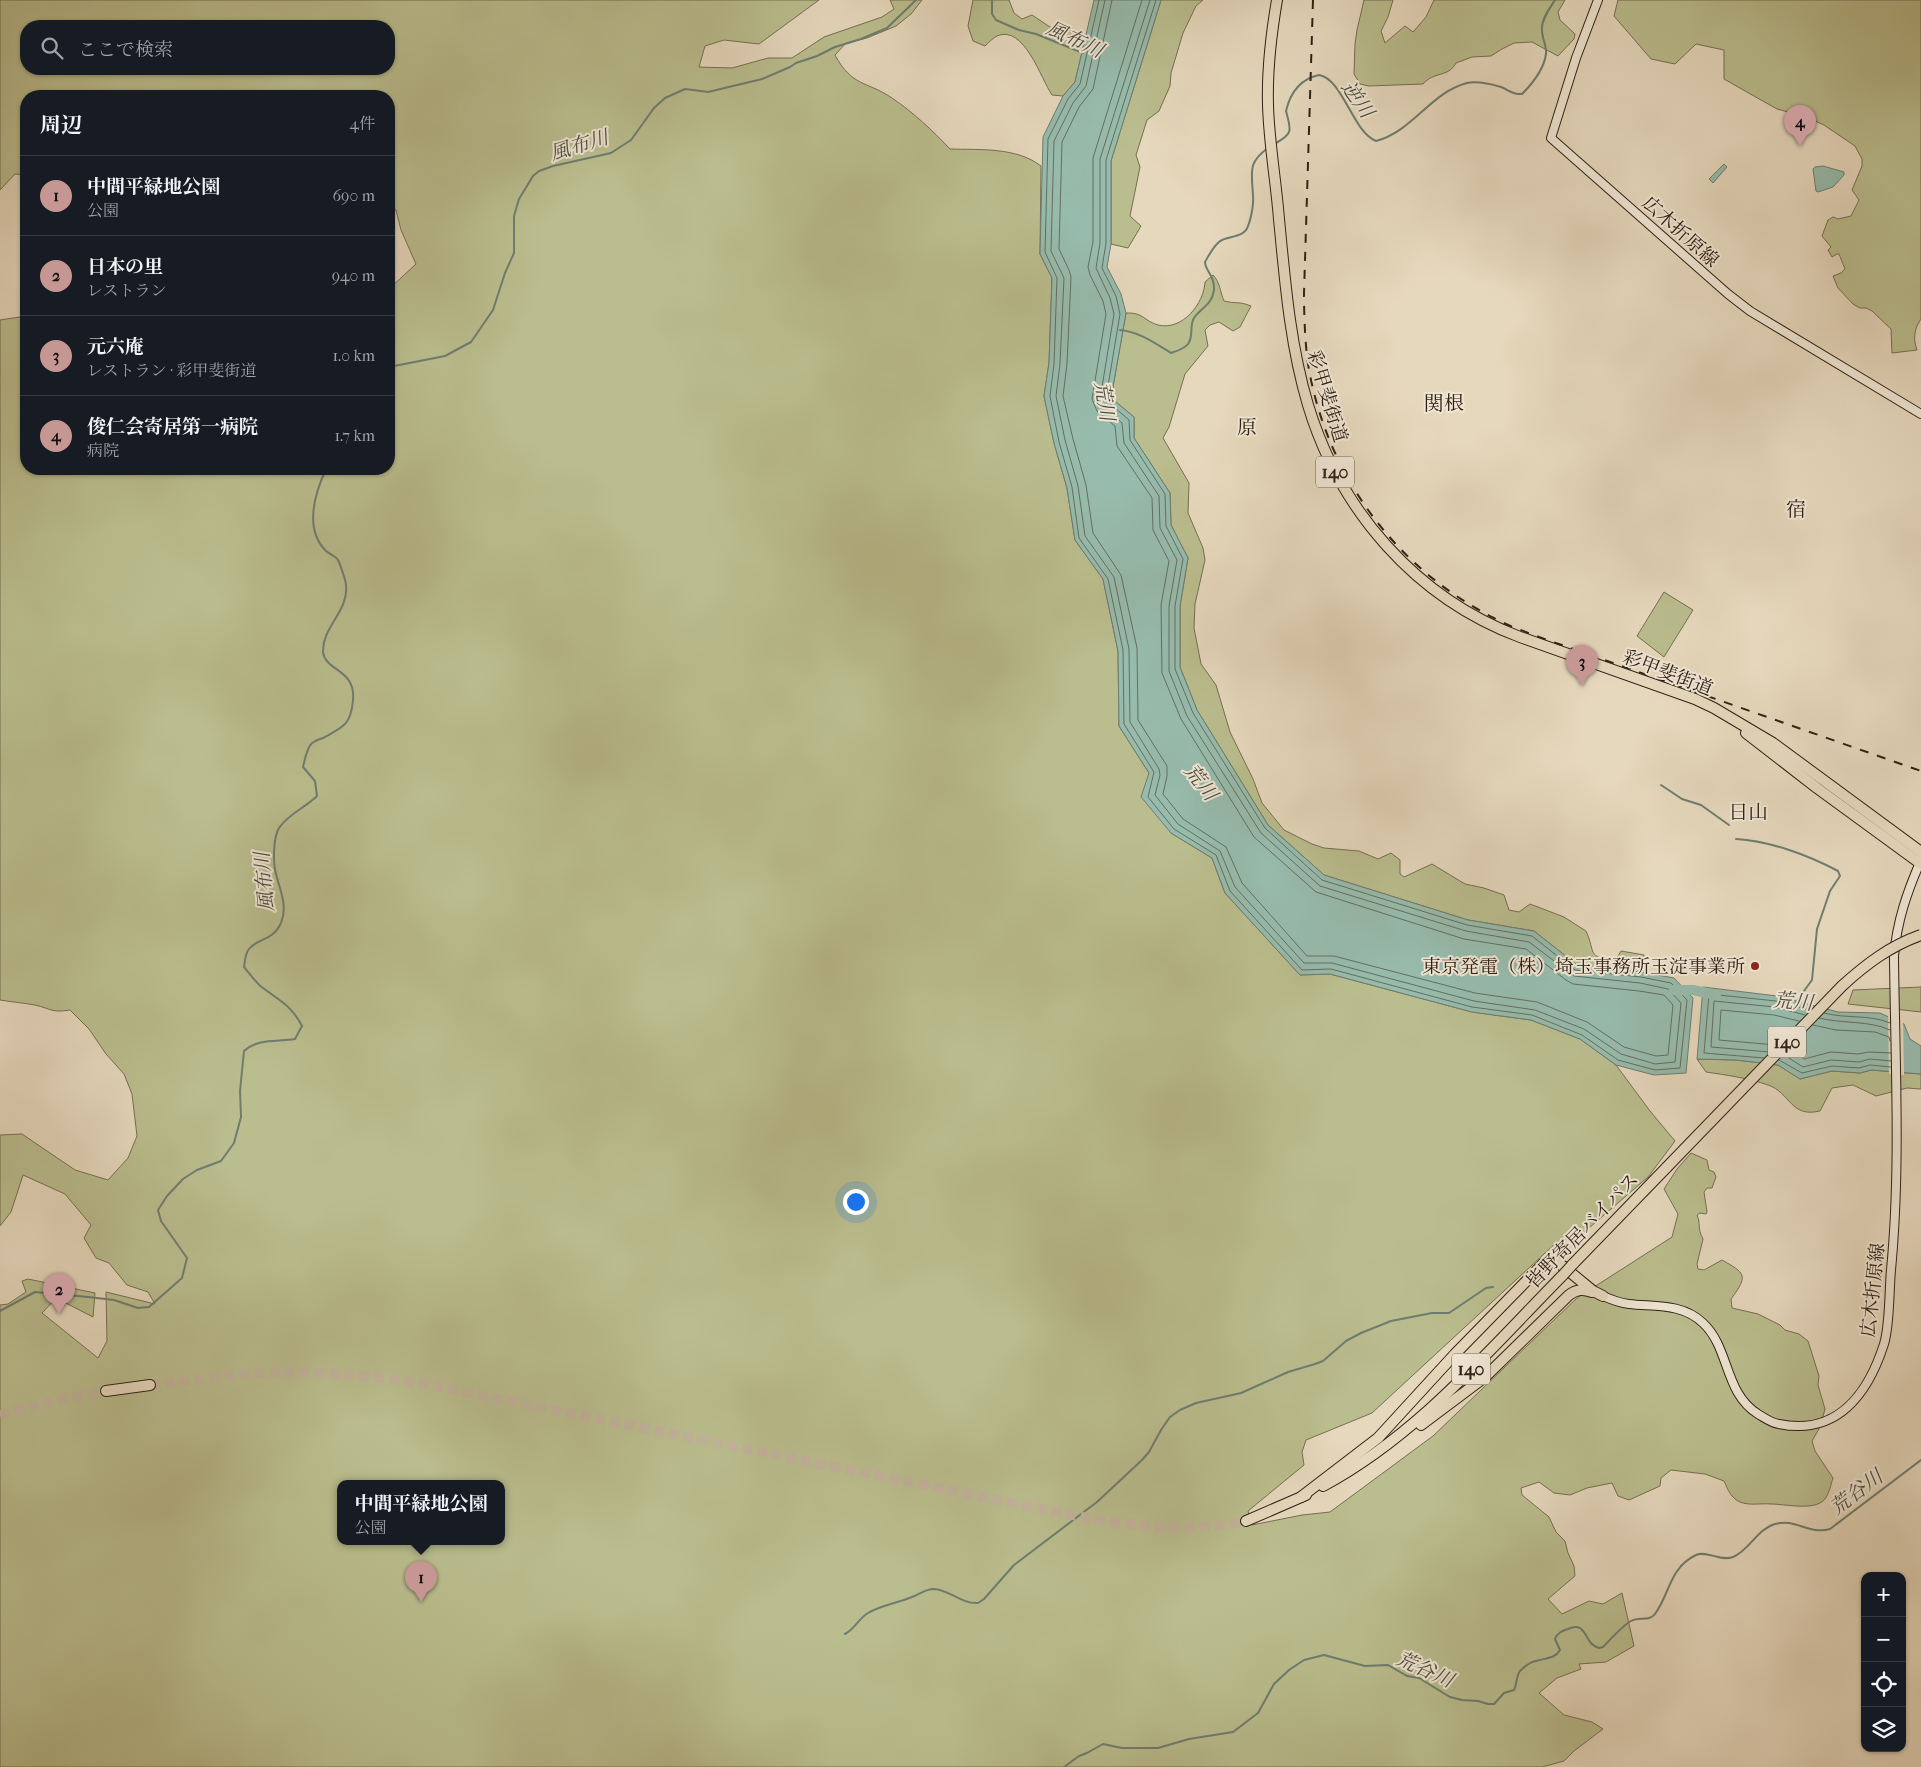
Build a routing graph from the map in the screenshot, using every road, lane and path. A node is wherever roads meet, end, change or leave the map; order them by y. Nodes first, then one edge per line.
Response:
1 (1277, 0) edge
2 (1598, 0) edge
3 (1921, 414) edge
4 (1921, 860) edge
5 (1921, 935) edge
6 (1603, 1296) junction
7 (147, 1385) tunnel mouth
8 (112, 1390) tunnel mouth
9 (1301, 1497) junction
10 (1246, 1521) tunnel mouth

1 - 4 highway, 彩甲斐街道 / 140
2 - 3 main road, 広木折原線
4 - 6 main road, 広木折原線
5 - 9 highway, 皆野寄居バイパス / 140, bridge
6 - 9 highway
6 - 9 highway
7 - 8 highway
9 - 10 highway, 皆野寄居バイパス / 140

